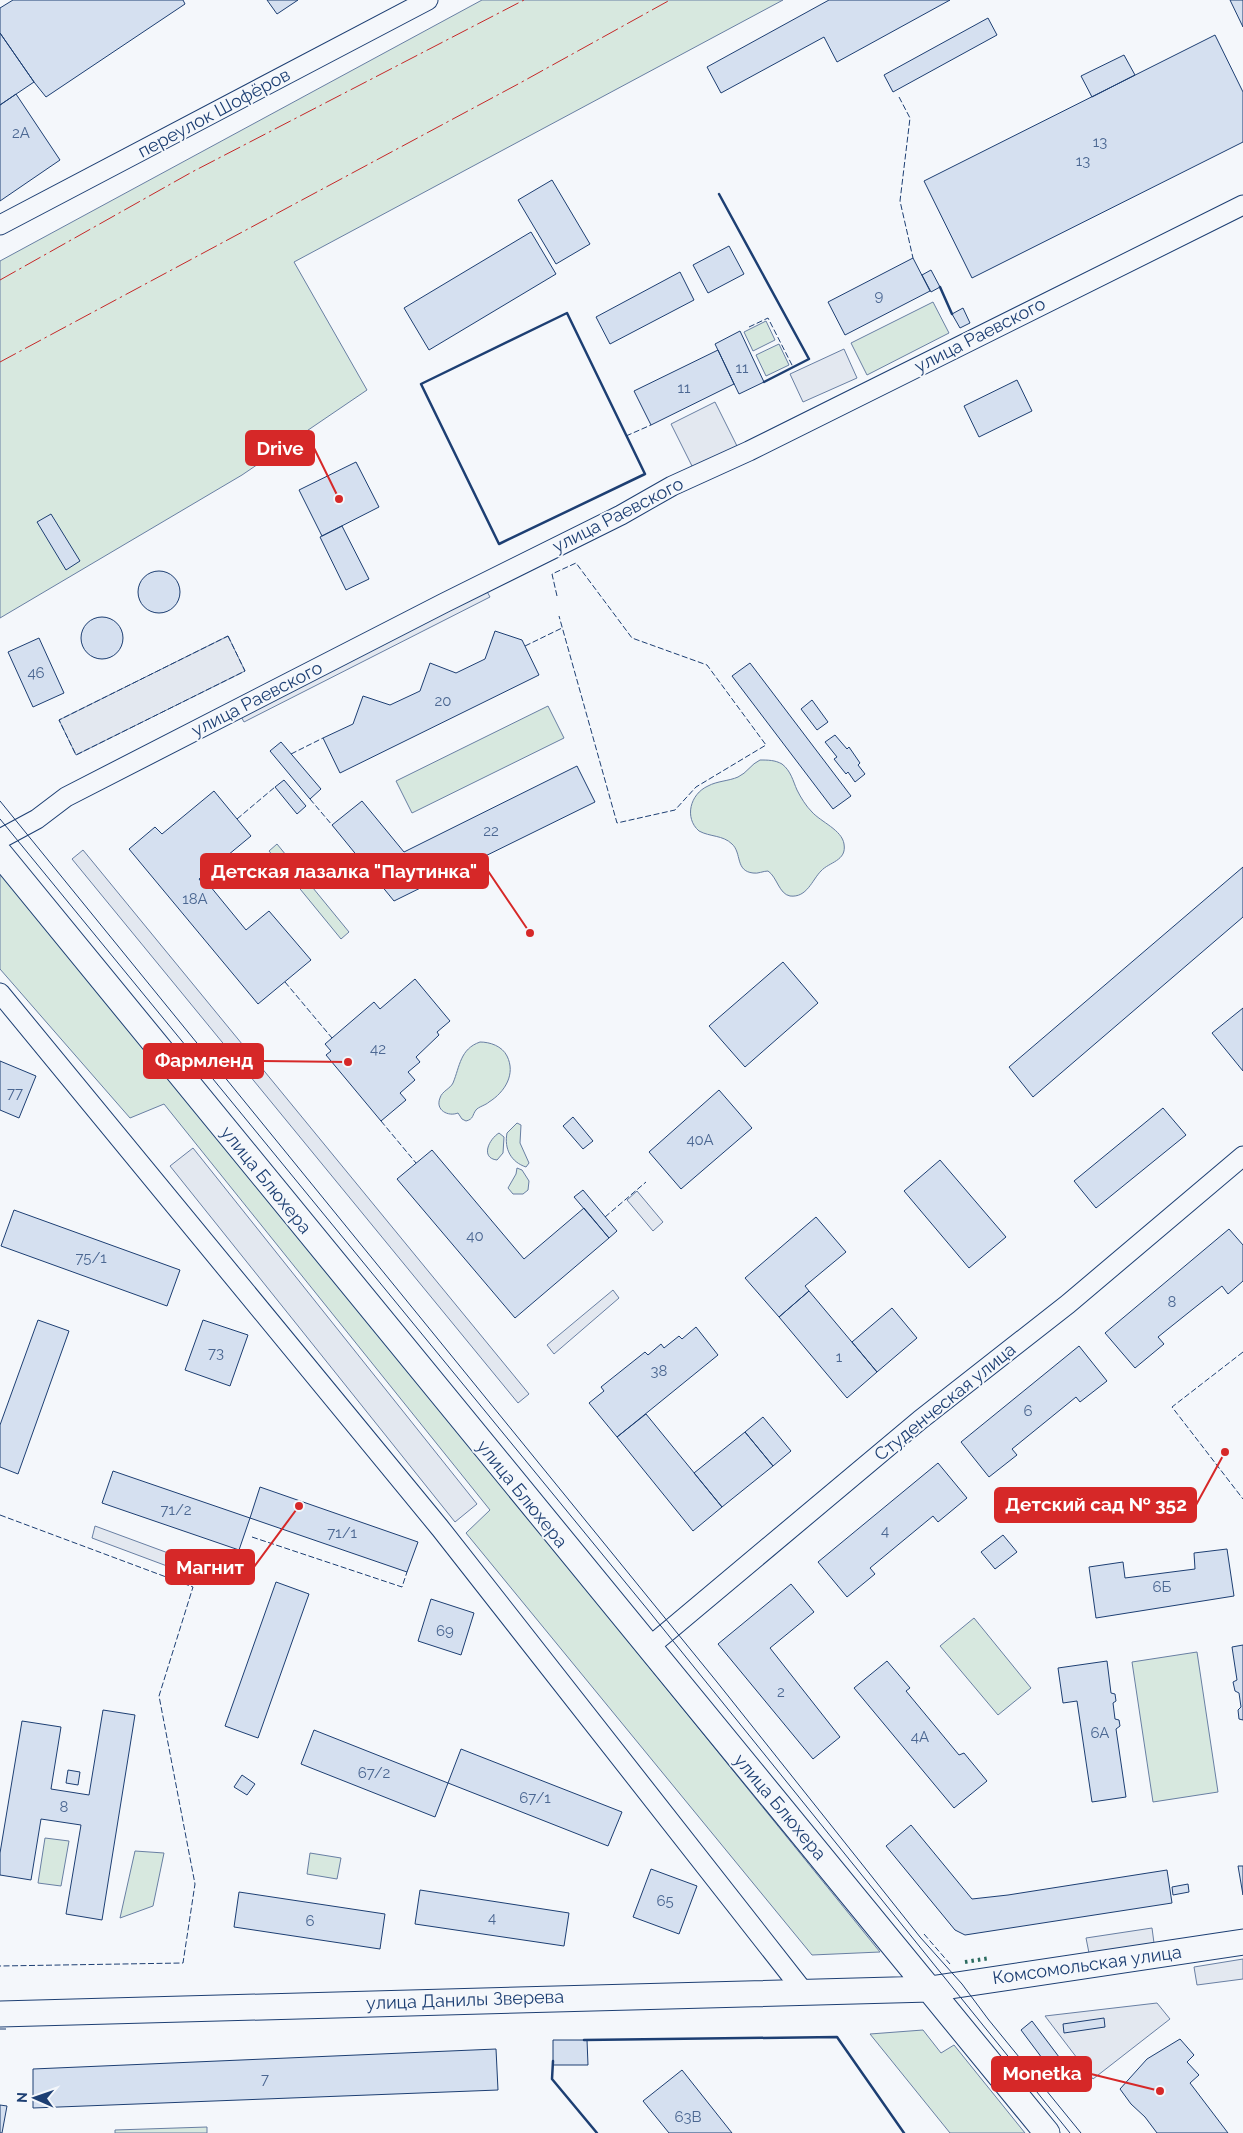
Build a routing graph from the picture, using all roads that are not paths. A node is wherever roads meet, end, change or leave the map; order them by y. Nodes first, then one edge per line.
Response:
1 (428, 0) edge
2 (1243, 205) edge
3 (0, 225) edge
4 (0, 839) edge
5 (0, 854) edge
6 (0, 992) edge
7 (1243, 1156) edge
8 (648, 1648) junction
9 (1243, 1942) edge
10 (930, 1989) junction
11 (804, 1992) junction
12 (0, 2014) edge
13 (1046, 2133) edge

1 - 3 street, переулок Шофёров
2 - 4 street, улица Раевского
5 - 8 main road, улица Блюхера
6 - 11 street
7 - 8 street, Студенческая улица
8 - 10 main road, улица Блюхера
9 - 10 main road, Комсомольская улица
10 - 11 main road, улица Данилы Зверева
10 - 13 main road, улица Блюхера
11 - 12 main road, улица Данилы Зверева

